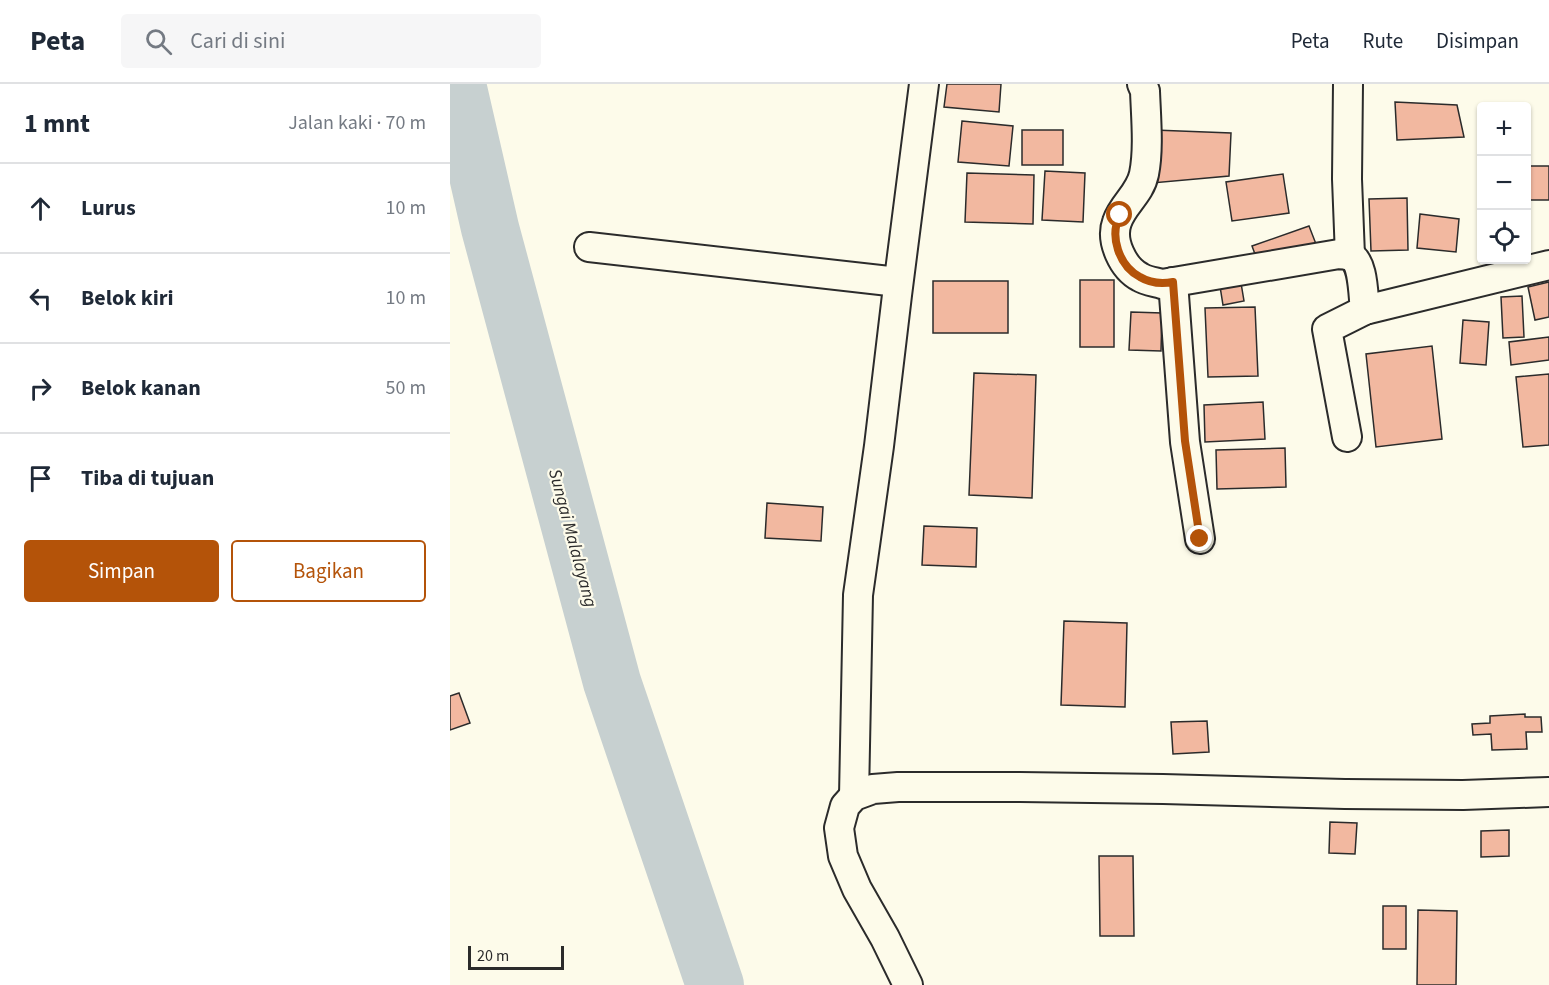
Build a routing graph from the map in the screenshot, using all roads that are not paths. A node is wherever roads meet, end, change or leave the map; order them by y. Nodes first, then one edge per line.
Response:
1 (924, 84) edge
2 (1142, 84) edge
3 (1348, 84) edge
4 (590, 248) dead end
5 (1350, 255) junction
6 (1549, 265) edge
7 (898, 282) junction
8 (1173, 282) junction
9 (1365, 310) junction
10 (1347, 437) dead end
11 (1200, 539) dead end
12 (1549, 792) edge
13 (854, 796) junction
14 (908, 985) edge

1 - 7 street
2 - 8 street
3 - 5 street
4 - 7 street
5 - 8 street
5 - 9 street
6 - 9 street
7 - 13 street
8 - 11 street
9 - 10 street
12 - 13 street
13 - 14 street

